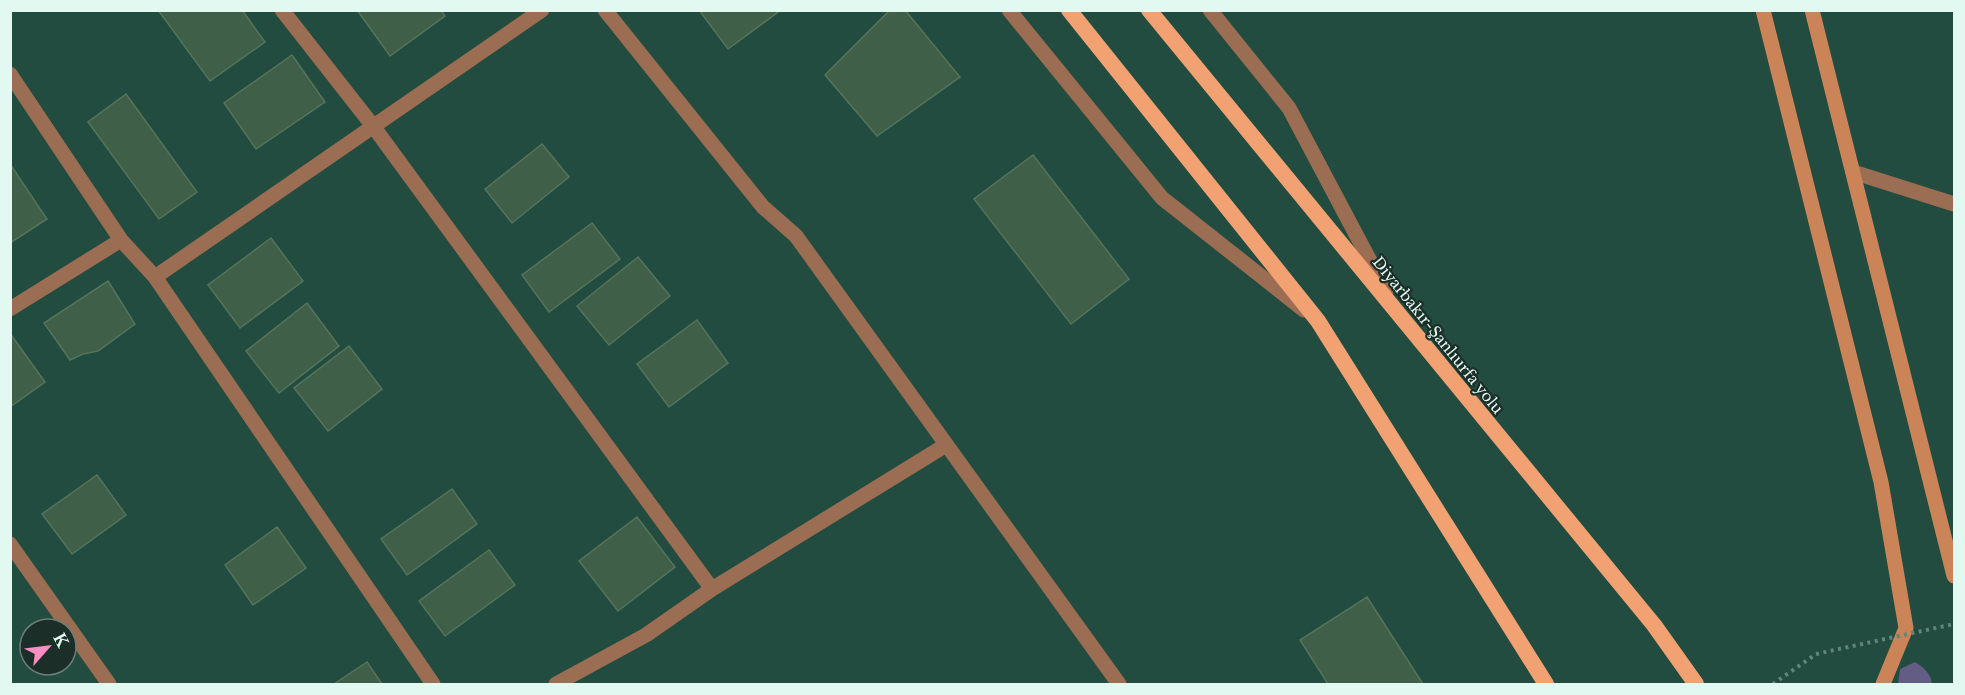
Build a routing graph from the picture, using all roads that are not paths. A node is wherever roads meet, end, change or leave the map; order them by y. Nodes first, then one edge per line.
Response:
1 (282, 10) edge
2 (542, 10) edge
3 (605, 10) edge
4 (1009, 10) edge
5 (1069, 10) edge
6 (1149, 10) edge
7 (1210, 10) edge
8 (1763, 10) edge
9 (1812, 10) edge
10 (10, 75) edge
11 (373, 126) junction
12 (1853, 172) junction
13 (1954, 204) edge
14 (121, 240) junction
15 (155, 277) junction
16 (10, 309) edge
17 (1398, 315) junction
18 (1318, 321) junction
19 (946, 444) junction
20 (10, 544) edge
21 (1954, 576) edge
22 (712, 589) junction
23 (109, 684) edge
24 (434, 684) edge
25 (556, 684) edge
26 (1119, 684) edge
27 (1546, 684) edge
28 (1696, 684) edge
29 (1883, 684) edge

1 - 11 street
2 - 11 street
3 - 19 street
4 - 18 street
5 - 18 highway
6 - 17 highway, Diyarbakır-Şanlıurfa yolu
7 - 17 street
8 - 29 main road
9 - 12 main road
10 - 14 street
11 - 15 street
11 - 22 street
12 - 13 street
12 - 21 main road
14 - 15 street
14 - 16 street
15 - 24 street
17 - 28 highway, Diyarbakır-Şanlıurfa yolu
18 - 27 highway
19 - 22 street
19 - 26 street
20 - 23 street
22 - 25 street

